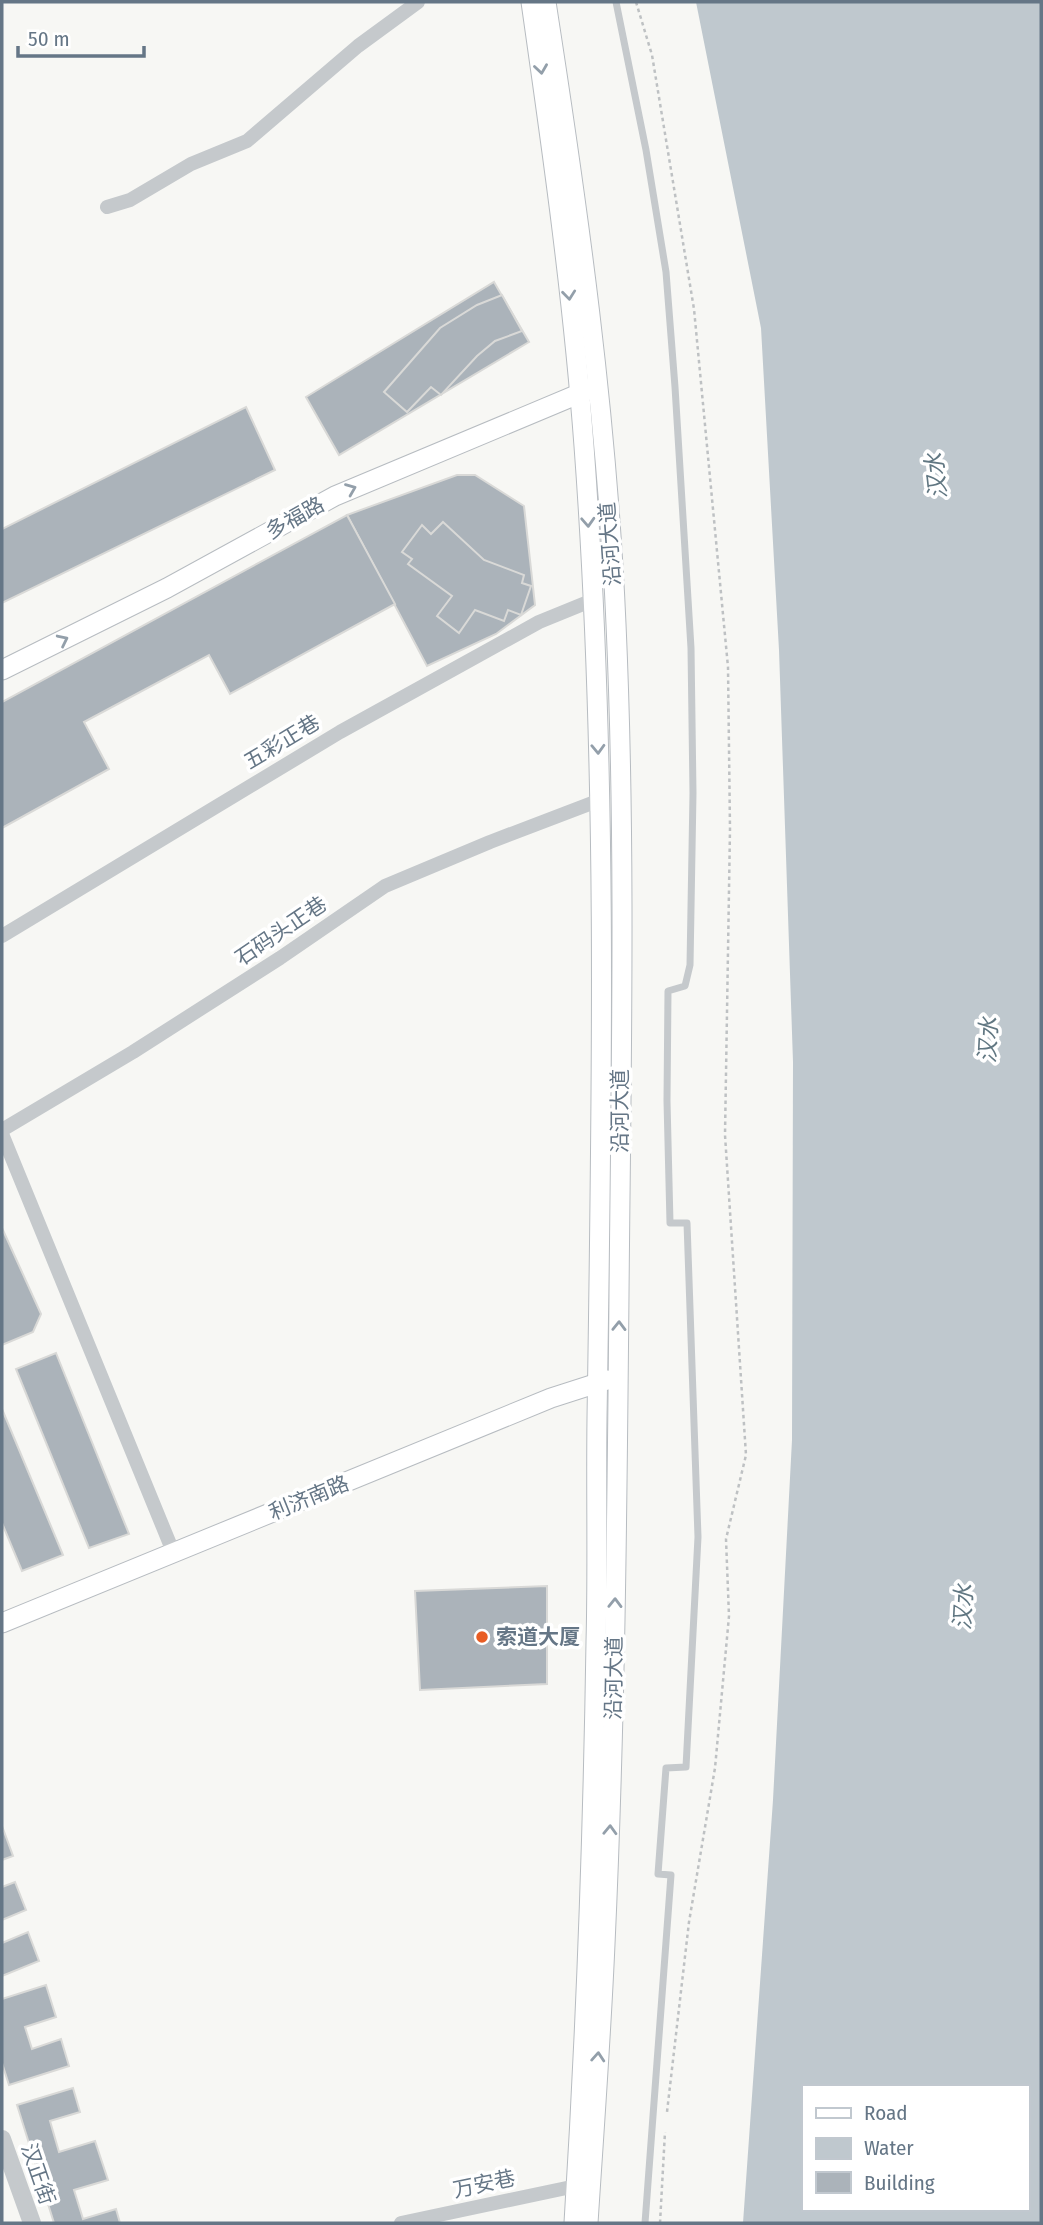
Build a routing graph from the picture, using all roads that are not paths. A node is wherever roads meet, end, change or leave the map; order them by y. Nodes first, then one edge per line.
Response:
1 (418, 2) edge
2 (531, 2) edge
3 (546, 2) edge
4 (616, 2) edge
5 (107, 207) dead end
6 (598, 385) junction
7 (579, 395) junction
8 (593, 600) junction
9 (2, 670) edge
10 (600, 800) junction
11 (2, 936) edge
12 (2, 1132) edge
13 (618, 1377) junction
14 (598, 1382) junction
15 (174, 1553) junction
16 (2, 1623) edge
17 (2, 2139) edge
18 (576, 2186) junction
19 (32, 2223) edge
20 (401, 2223) edge
21 (574, 2223) edge
22 (588, 2223) edge
23 (645, 2223) edge

1 - 5 street
2 -> 7 main road, 沿河大道
3 - 6 main road, 沿河大道
4 - 23 lane
6 - 7 main road, 多福路
13 -> 6 main road, 沿河大道
7 -> 8 main road, 沿河大道
9 -> 7 main road, 多福路
8 -> 10 main road, 沿河大道
8 - 11 street, 五彩正巷
10 - 12 street, 石码头正巷
10 - 14 main road, 沿河大道
12 - 15 street
13 - 14 main road, 利济南路
22 -> 13 main road, 沿河大道
14 - 15 main road, 利济南路
14 - 18 main road, 沿河大道
15 - 16 main road, 利济南路
17 - 19 street, 汉正街
18 - 20 street, 万安巷
18 - 21 main road, 沿河大道

